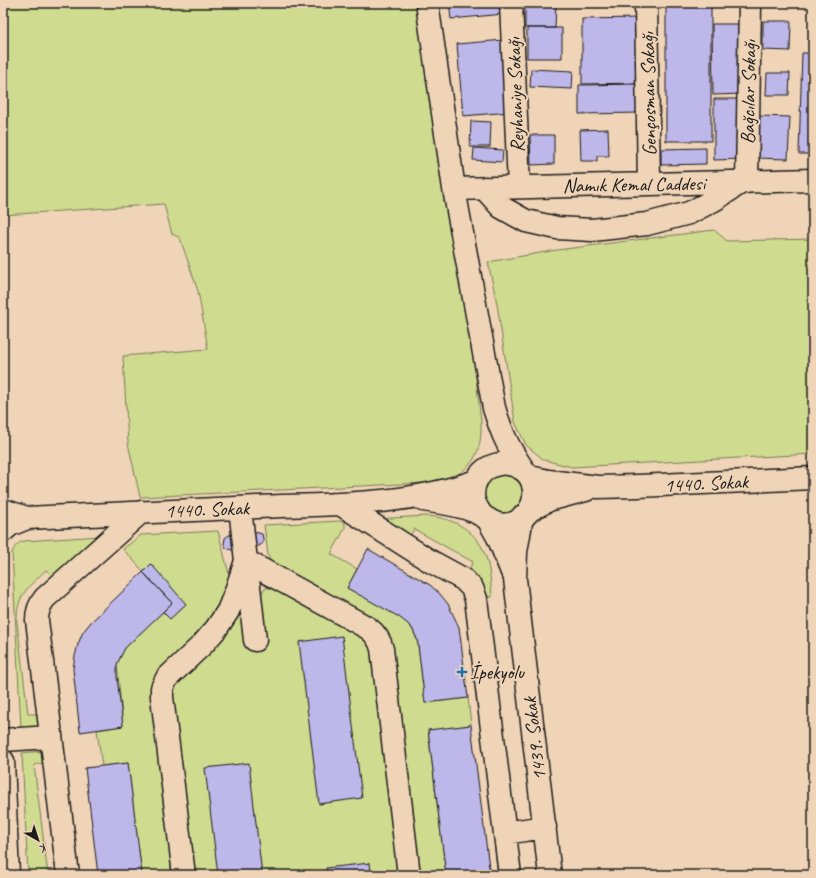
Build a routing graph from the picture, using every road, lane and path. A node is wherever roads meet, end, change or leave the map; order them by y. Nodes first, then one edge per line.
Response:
1 (428, 3) edge
2 (511, 3) edge
3 (646, 3) edge
4 (750, 3) edge
5 (813, 180) edge
6 (744, 182) junction
7 (649, 184) junction
8 (519, 187) junction
9 (454, 188) junction
10 (484, 188) junction
11 (494, 408) junction
12 (526, 473) junction
13 (478, 478) junction
14 (813, 478) edge
15 (598, 487) junction
16 (412, 498) junction
17 (340, 504) junction
18 (240, 508) junction
19 (3, 510) edge
20 (141, 512) junction
21 (526, 514) junction
22 (485, 517) junction
23 (27, 518) junction
24 (3, 531) edge
25 (246, 561) junction
26 (515, 579) junction
27 (255, 640) dead end
28 (51, 737) junction
29 (3, 740) edge
30 (3, 761) edge
31 (545, 827) junction
32 (505, 833) junction
33 (8, 875) edge
34 (68, 875) edge
35 (184, 875) edge
36 (409, 875) edge
37 (510, 875) edge
38 (550, 875) edge

1 - 9 street
2 - 8 street, Reyhaniye Sokağı
3 - 7 street, Gençosman Sokağı
4 - 6 street, Bağcılar Sokağı
5 - 6 street, Namık Kemal Caddesi
6 - 7 street, Namık Kemal Caddesi
6 - 10 street
7 - 8 street, Namık Kemal Caddesi
8 - 10 street, Namık Kemal Caddesi
9 - 10 street, Namık Kemal Caddesi
9 - 11 street
11 - 12 street
11 - 13 street
12 - 13 street
12 - 15 street
12 - 21 street
13 - 16 street
13 - 22 street
14 - 15 street, 1440. Sokak
15 - 21 street
16 - 17 street, 1440. Sokak
16 - 22 street
17 - 18 street, 1440. Sokak
17 - 32 street
18 - 20 street, 1440. Sokak
18 - 25 street
19 - 23 street, 1440. Sokak
20 - 23 street, 1440. Sokak
20 - 28 street
21 - 22 street
21 - 26 street
22 - 26 street
23 - 24 street
25 - 27 street
25 - 35 street
25 - 36 street
26 - 31 street, 1439. Sokak
28 - 29 street
28 - 34 street
30 - 33 street
31 - 32 street
31 - 38 street, 1439. Sokak
32 - 37 street

